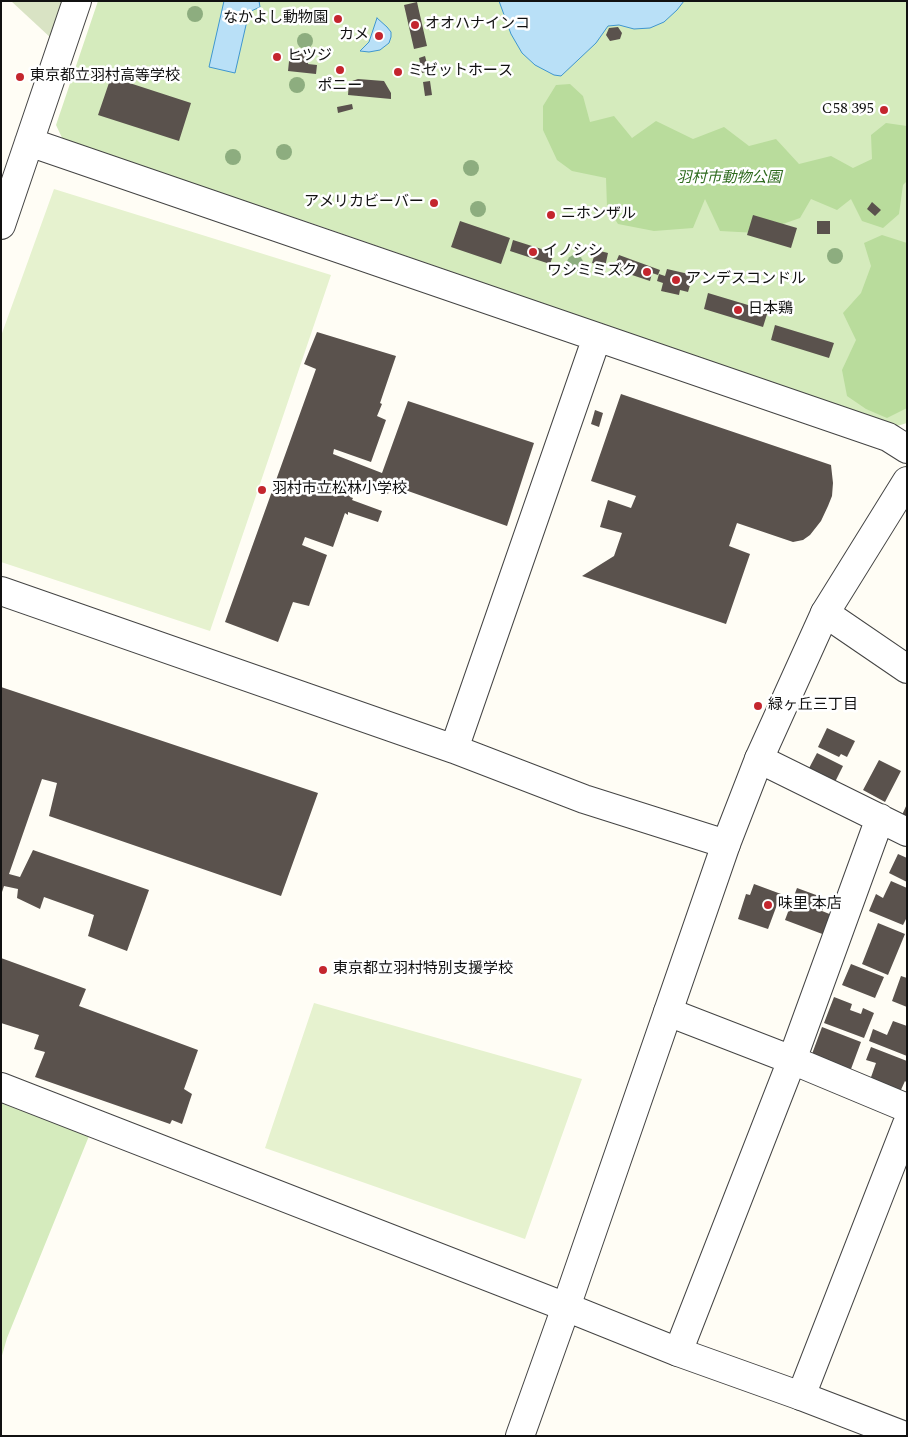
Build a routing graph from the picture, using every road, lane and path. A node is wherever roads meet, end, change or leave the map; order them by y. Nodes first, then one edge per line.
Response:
1 (77, 1) edge
2 (29, 142) junction
3 (1, 225) edge
4 (597, 337) junction
5 (907, 449) edge
6 (907, 481) edge
7 (1, 591) edge
8 (825, 613) junction
9 (907, 669) edge
10 (454, 749) junction
11 (759, 758) junction
12 (880, 818) junction
13 (907, 832) edge
14 (726, 844) junction
15 (668, 1012) junction
16 (792, 1060) junction
17 (1, 1087) edge
18 (907, 1108) edge
19 (907, 1124) edge
20 (566, 1307) junction
21 (678, 1352) junction
22 (801, 1396) junction
23 (907, 1426) edge
24 (904, 1435) edge
25 (520, 1436) edge

1 - 2 street
2 - 3 street
2 - 4 street
4 - 5 street
4 - 10 street
6 - 8 street
7 - 10 street
8 - 9 street
8 - 11 street
10 - 14 street
11 - 12 street
11 - 14 street
12 - 13 street
12 - 16 street
14 - 15 street
15 - 16 street
15 - 20 street
16 - 18 street
16 - 21 street
17 - 20 street
19 - 22 street
20 - 21 street
20 - 25 street
21 - 22 street
22 - 24 street
23 - 24 street

